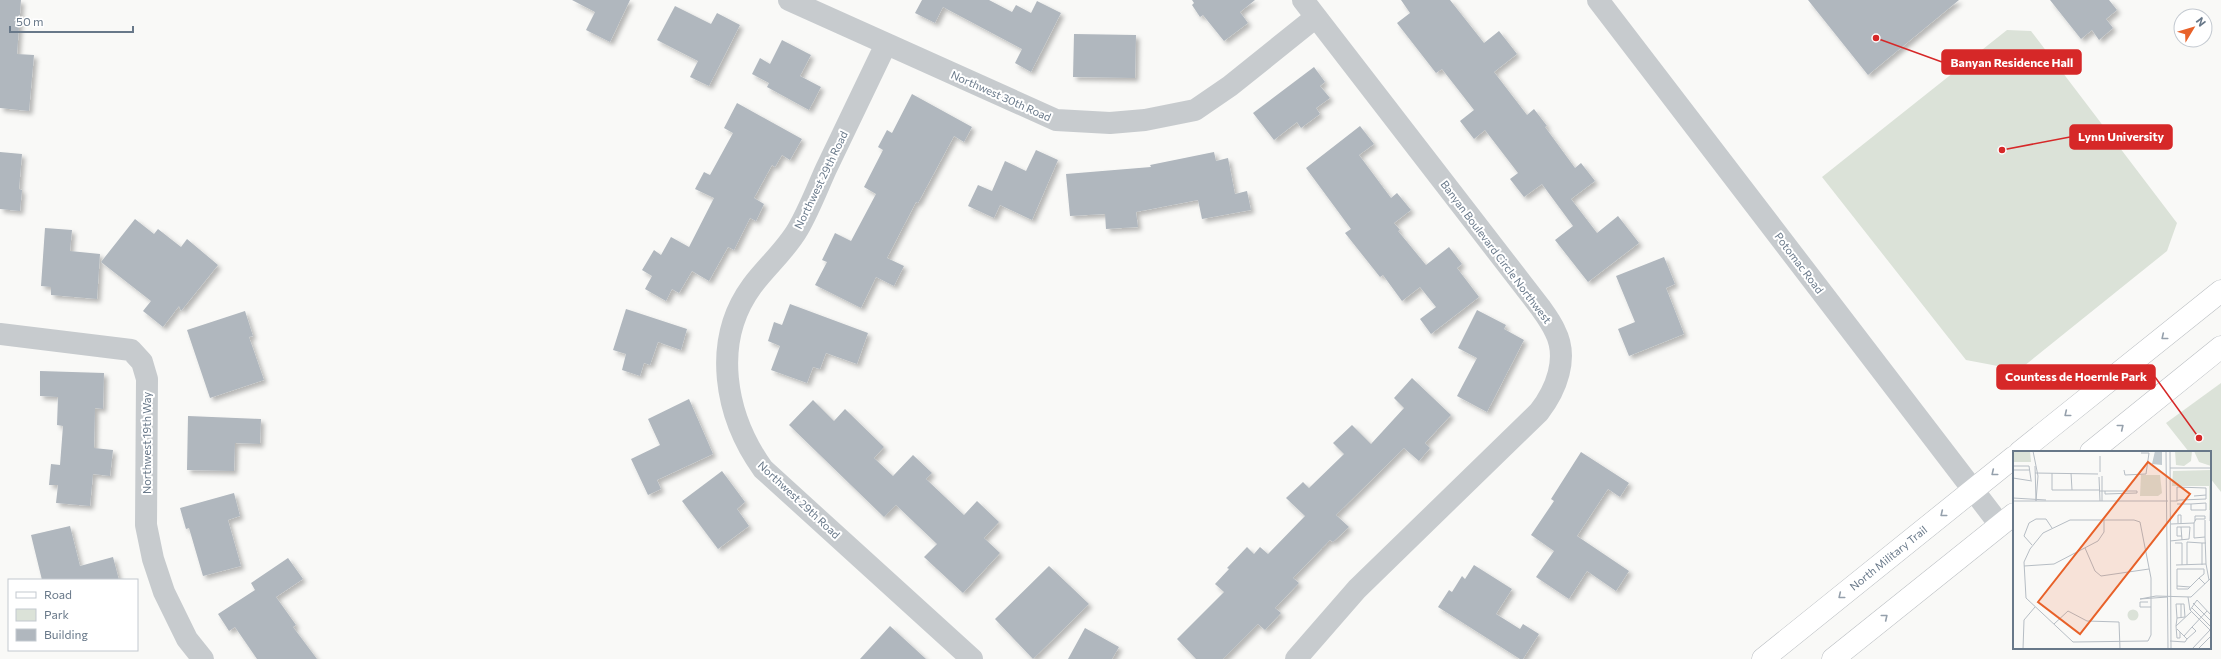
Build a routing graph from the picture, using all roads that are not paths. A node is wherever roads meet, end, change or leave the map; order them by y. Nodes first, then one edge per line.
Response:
1 (789, 0) edge
2 (1598, 0) edge
3 (1309, 8) edge
4 (886, 44) junction
5 (2221, 291) edge
6 (0, 334) edge
7 (2221, 347) edge
8 (2021, 451) edge
9 (2092, 451) edge
10 (2013, 458) edge
11 (1973, 490) junction
12 (2007, 519) edge
13 (204, 659) edge
14 (972, 659) edge
15 (1296, 659) edge
16 (1763, 659) edge
17 (1833, 659) edge

1 - 4 street, Northwest 30th Road
2 - 11 street, Potomac Road
3 - 4 street, Northwest 30th Road
3 - 15 street, Banyan Boulevard Circle Northwest
4 - 14 street, Northwest 29th Road
5 -> 8 main road
6 - 13 street, Northwest 19th Way
9 -> 7 main road
10 -> 11 main road, North Military Trail
11 - 12 street, Potomac Road
11 -> 16 main road, North Military Trail
17 -> 12 main road

